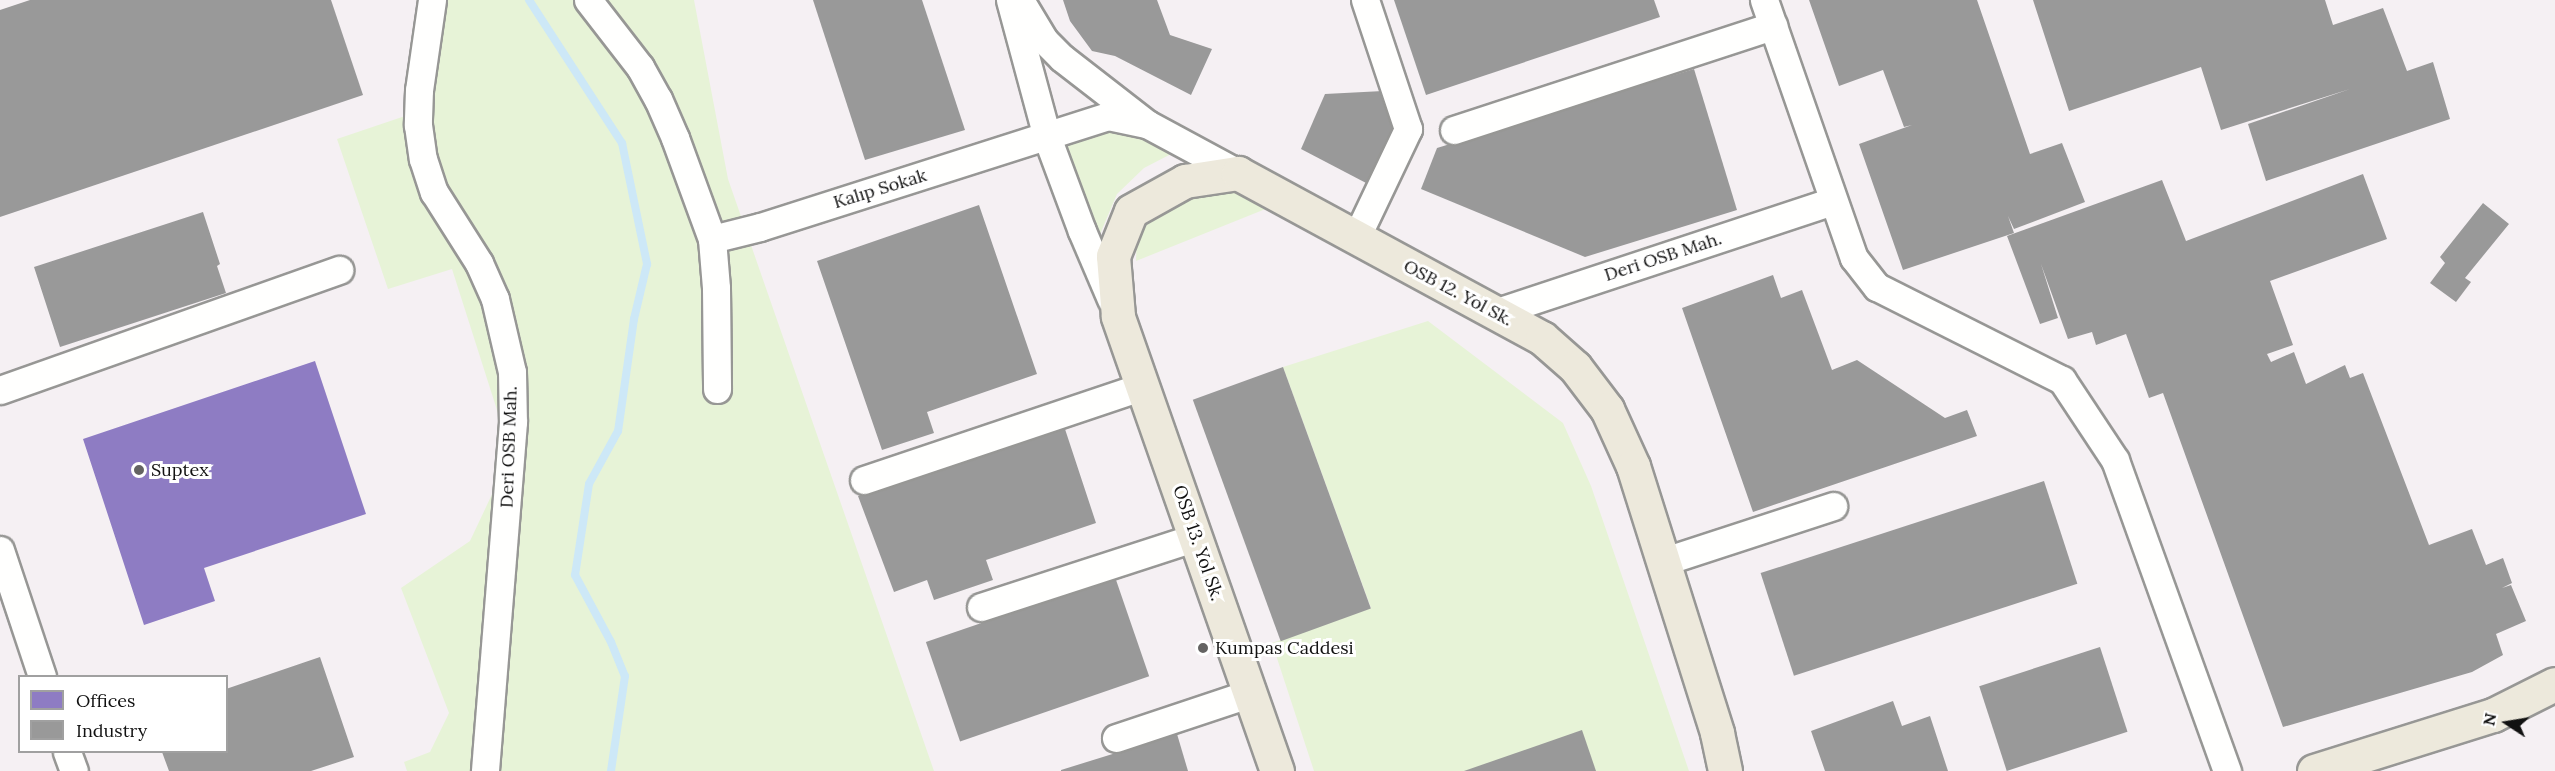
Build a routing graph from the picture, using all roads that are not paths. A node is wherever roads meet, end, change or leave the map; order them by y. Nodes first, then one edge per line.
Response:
1 (432, 0) edge
2 (588, 0) edge
3 (1010, 0) edge
4 (1020, 0) edge
5 (1365, 0) edge
6 (1764, 0) edge
7 (1773, 26) junction
8 (1147, 124) junction
9 (1454, 130) dead end
10 (1047, 137) junction
11 (1238, 173) junction
12 (1832, 201) junction
13 (1356, 238) junction
14 (712, 239) junction
15 (339, 270) dead end
16 (1494, 313) junction
17 (1118, 316) junction
18 (1143, 386) junction
19 (717, 389) dead end
20 (0, 390) edge
21 (864, 480) dead end
22 (1833, 506) dead end
23 (1196, 537) junction
24 (0, 550) edge
25 (1665, 561) junction
26 (981, 607) dead end
27 (42, 675) edge
28 (2555, 684) edge
29 (1251, 693) junction
30 (1717, 733) junction
31 (1116, 738) dead end
32 (67, 753) edge
33 (74, 771) edge
34 (485, 771) edge
35 (1277, 771) edge
36 (1725, 771) edge
37 (1734, 771) edge
38 (2227, 771) edge
39 (2314, 771) edge

1 - 34 street, Deri OSB Mah.
2 - 14 street
3 - 10 street
4 - 8 street, OSB 12. Yol Sk.
5 - 13 street
6 - 7 street
7 - 9 street
7 - 12 street
8 - 10 street, Kalıp Sokak
8 - 11 street, OSB 12. Yol Sk.
10 - 14 street, Kalıp Sokak
10 - 17 street
11 - 13 main road, OSB 12. Yol Sk.
11 - 17 main road, OSB 13. Yol Sk.
12 - 16 street, Deri OSB Mah.
12 - 38 street
13 - 16 main road, OSB 12. Yol Sk.
14 - 19 street
15 - 20 street
16 - 25 main road, OSB 12. Yol Sk.
17 - 18 main road, OSB 13. Yol Sk.
18 - 21 street
18 - 23 main road, OSB 13. Yol Sk.
22 - 25 street
23 - 26 street
23 - 29 main road, OSB 13. Yol Sk.
24 - 27 street
25 - 30 main road, OSB 12. Yol Sk.
28 - 39 main road
29 - 31 street
29 - 35 main road, OSB 13. Yol Sk.
30 - 36 main road
30 - 37 main road
32 - 33 street

